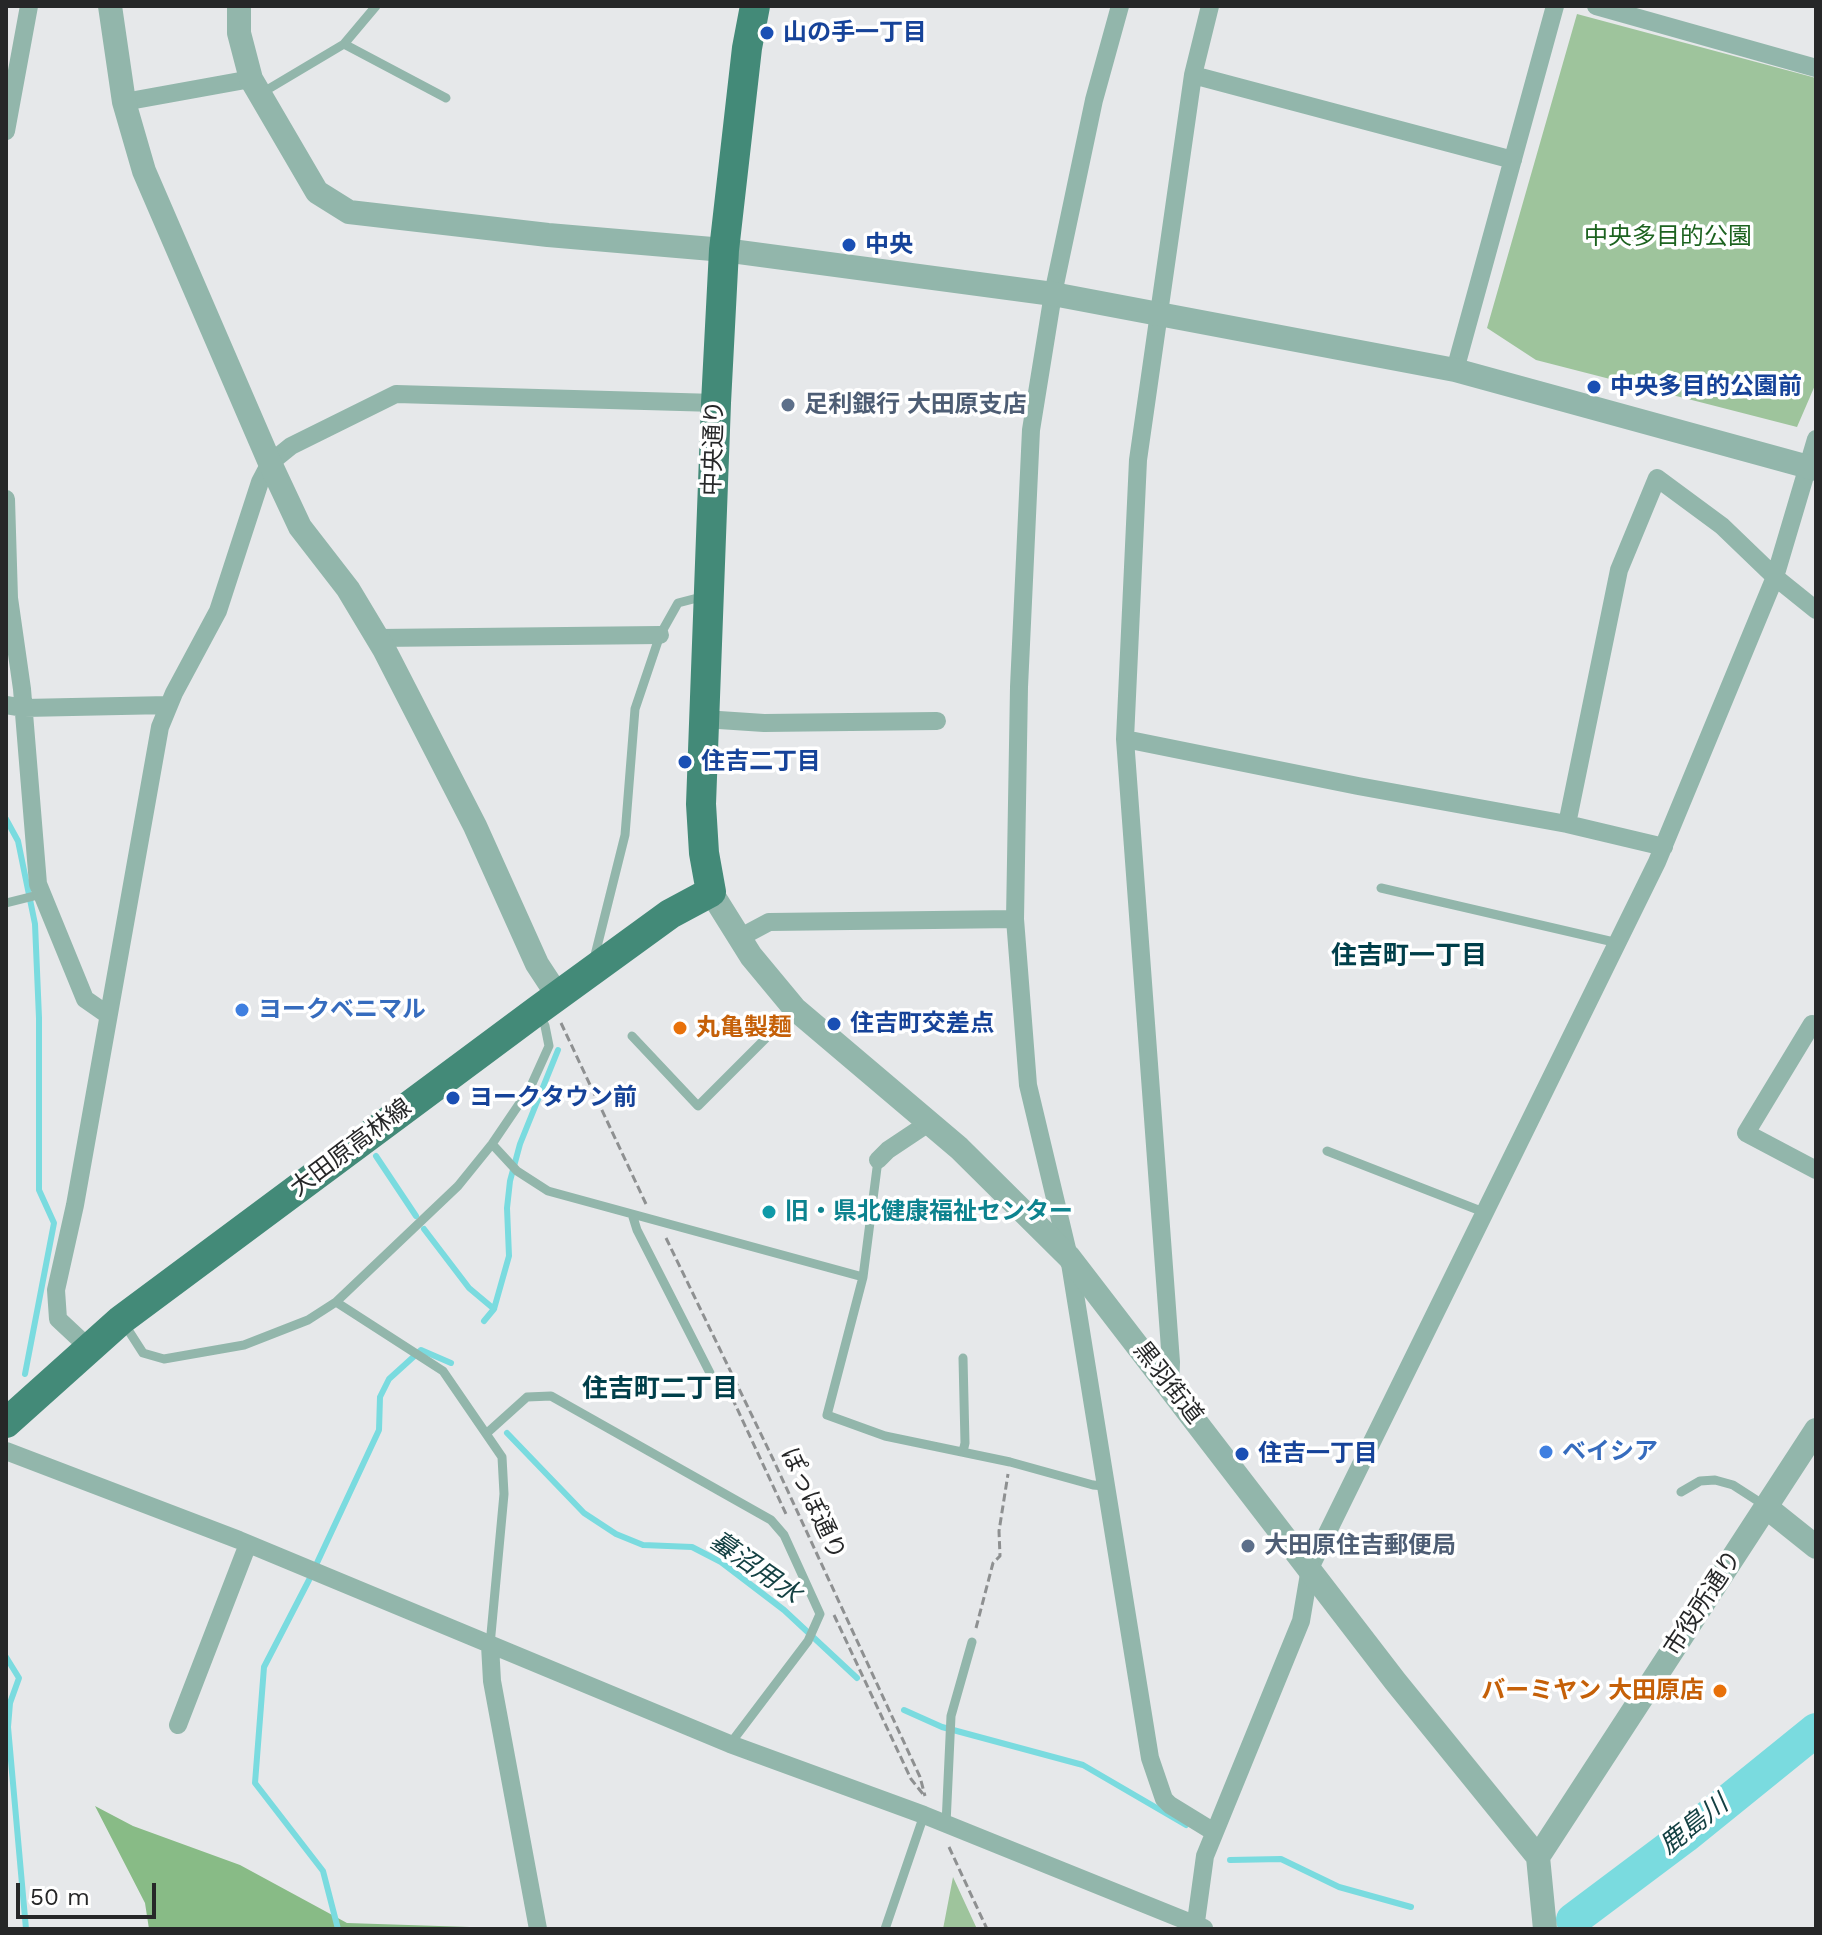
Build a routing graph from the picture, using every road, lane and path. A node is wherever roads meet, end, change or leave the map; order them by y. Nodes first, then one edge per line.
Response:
1 (29, 6) edge
2 (110, 6) edge
3 (239, 6) edge
4 (376, 6) edge
5 (755, 6) edge
6 (1120, 6) edge
7 (1210, 6) edge
8 (1555, 6) edge
9 (1596, 6) edge
10 (344, 44) junction
11 (1816, 68) edge
12 (1193, 75) junction
13 (256, 87) junction
14 (446, 98) dead end
15 (124, 102) junction
16 (6, 131) edge
17 (1513, 160) junction
18 (724, 250) junction
19 (1053, 294) junction
20 (1157, 313) junction
21 (1455, 370) junction
22 (716, 403) junction
23 (1816, 439) edge
24 (270, 463) junction
25 (1812, 468) edge
26 (6, 499) edge
27 (1775, 577) junction
28 (708, 595) junction
29 (1816, 610) edge
30 (660, 635) junction
31 (378, 638) junction
32 (169, 705) junction
33 (15, 706) edge
34 (704, 719) junction
35 (937, 721) dead end
36 (1125, 739) junction
37 (1567, 824) junction
38 (1664, 847) junction
39 (1381, 888) dead end
40 (711, 892) junction
41 (42, 894) junction
42 (6, 903) edge
43 (1015, 919) junction
44 (739, 938) junction
45 (1618, 943) junction
46 (593, 970) junction
47 (551, 1007) junction
48 (795, 1009) junction
49 (108, 1015) junction
50 (1812, 1024) dead end
51 (632, 1036) dead end
52 (930, 1122) junction
53 (492, 1144) junction
54 (1327, 1151) dead end
55 (878, 1160) joint
56 (1816, 1170) edge
57 (648, 1208) dead end
58 (1486, 1213) junction
59 (632, 1214) junction
60 (664, 1236) dead end
61 (1069, 1257) junction
62 (863, 1277) junction
63 (336, 1302) junction
64 (121, 1320) junction
65 (89, 1348) junction
66 (963, 1358) dead end
67 (710, 1373) dead end
68 (1170, 1385) junction
69 (6, 1423) edge
70 (1816, 1430) edge
71 (487, 1433) junction
72 (6, 1451) edge
73 (963, 1452) junction
74 (1010, 1462) junction
75 (1105, 1486) junction
76 (1681, 1492) dead end
77 (1766, 1507) junction
78 (248, 1544) junction
79 (1816, 1547) edge
80 (1310, 1568) junction
81 (972, 1642) joint
82 (490, 1645) junction
83 (178, 1725) dead end
84 (730, 1744) junction
85 (925, 1807) junction
86 (946, 1832) junction
87 (1214, 1832) junction
88 (1538, 1857) junction
89 (1199, 1928) edge
90 (538, 1929) edge
91 (885, 1929) edge
92 (987, 1929) edge
93 (1545, 1929) edge

1 - 16 street
2 - 15 street
3 - 13 street
4 - 10 lane
5 - 18 main road, 中央通り
6 - 19 street
7 - 12 street
8 - 17 street
9 - 11 street
10 - 13 lane
10 - 14 lane
12 - 17 street
12 - 20 street
13 - 15 street
13 - 18 street
15 - 24 street
17 - 21 street
18 - 19 street
18 - 22 main road, 中央通り
19 - 20 street
19 - 43 street
20 - 21 street
20 - 36 street
21 - 25 street
22 - 24 street
22 - 28 main road, 中央通り
23 - 25 street
24 - 31 street
24 - 32 street
25 - 27 street
26 - 33 street
27 - 29 street
27 - 37 street
27 - 38 street
28 - 30 lane
28 - 34 main road, 中央通り
30 - 31 street
30 - 46 lane
31 - 47 street
32 - 33 street
32 - 49 street
33 - 41 street
34 - 35 street
34 - 40 main road, 中央通り
36 - 37 street
36 - 68 street
37 - 38 street
38 - 45 street
39 - 45 lane
40 - 44 street, 黒羽街道
40 - 46 main road, 大田原高林線
41 - 42 lane
41 - 49 street
43 - 44 street
43 - 61 street
44 - 48 street, 黒羽街道
45 - 58 street
46 - 47 main road, 大田原高林線
47 - 53 lane
47 - 57 path
47 - 64 main road, 大田原高林線
48 - 51 lane
48 - 52 street, 黒羽街道
49 - 65 street
50 - 56 street
52 - 55 street
52 - 61 street, 黒羽街道
53 - 59 lane
53 - 63 lane
54 - 58 lane
55 - 62 lane
58 - 80 street
59 - 62 lane
59 - 67 lane
60 - 85 path, ぽっぽ通り
61 - 68 street, 黒羽街道
61 - 75 street
62 - 73 lane
63 - 64 lane
63 - 71 lane
64 - 65 main road, 大田原高林線
65 - 69 main road, 大田原高林線
66 - 73 lane
68 - 80 street, 黒羽街道
70 - 77 street, 市役所通り
71 - 82 lane
71 - 84 lane
72 - 78 street
73 - 74 lane
74 - 75 lane
74 - 81 path
75 - 87 street
76 - 77 lane
77 - 79 street
77 - 88 street, 市役所通り
78 - 82 street
78 - 83 street
80 - 87 street
80 - 88 street, 黒羽街道
81 - 86 lane
82 - 84 street
82 - 90 street
84 - 85 street
85 - 86 street
85 - 91 lane
86 - 89 street
86 - 92 path
87 - 89 street
88 - 93 street

